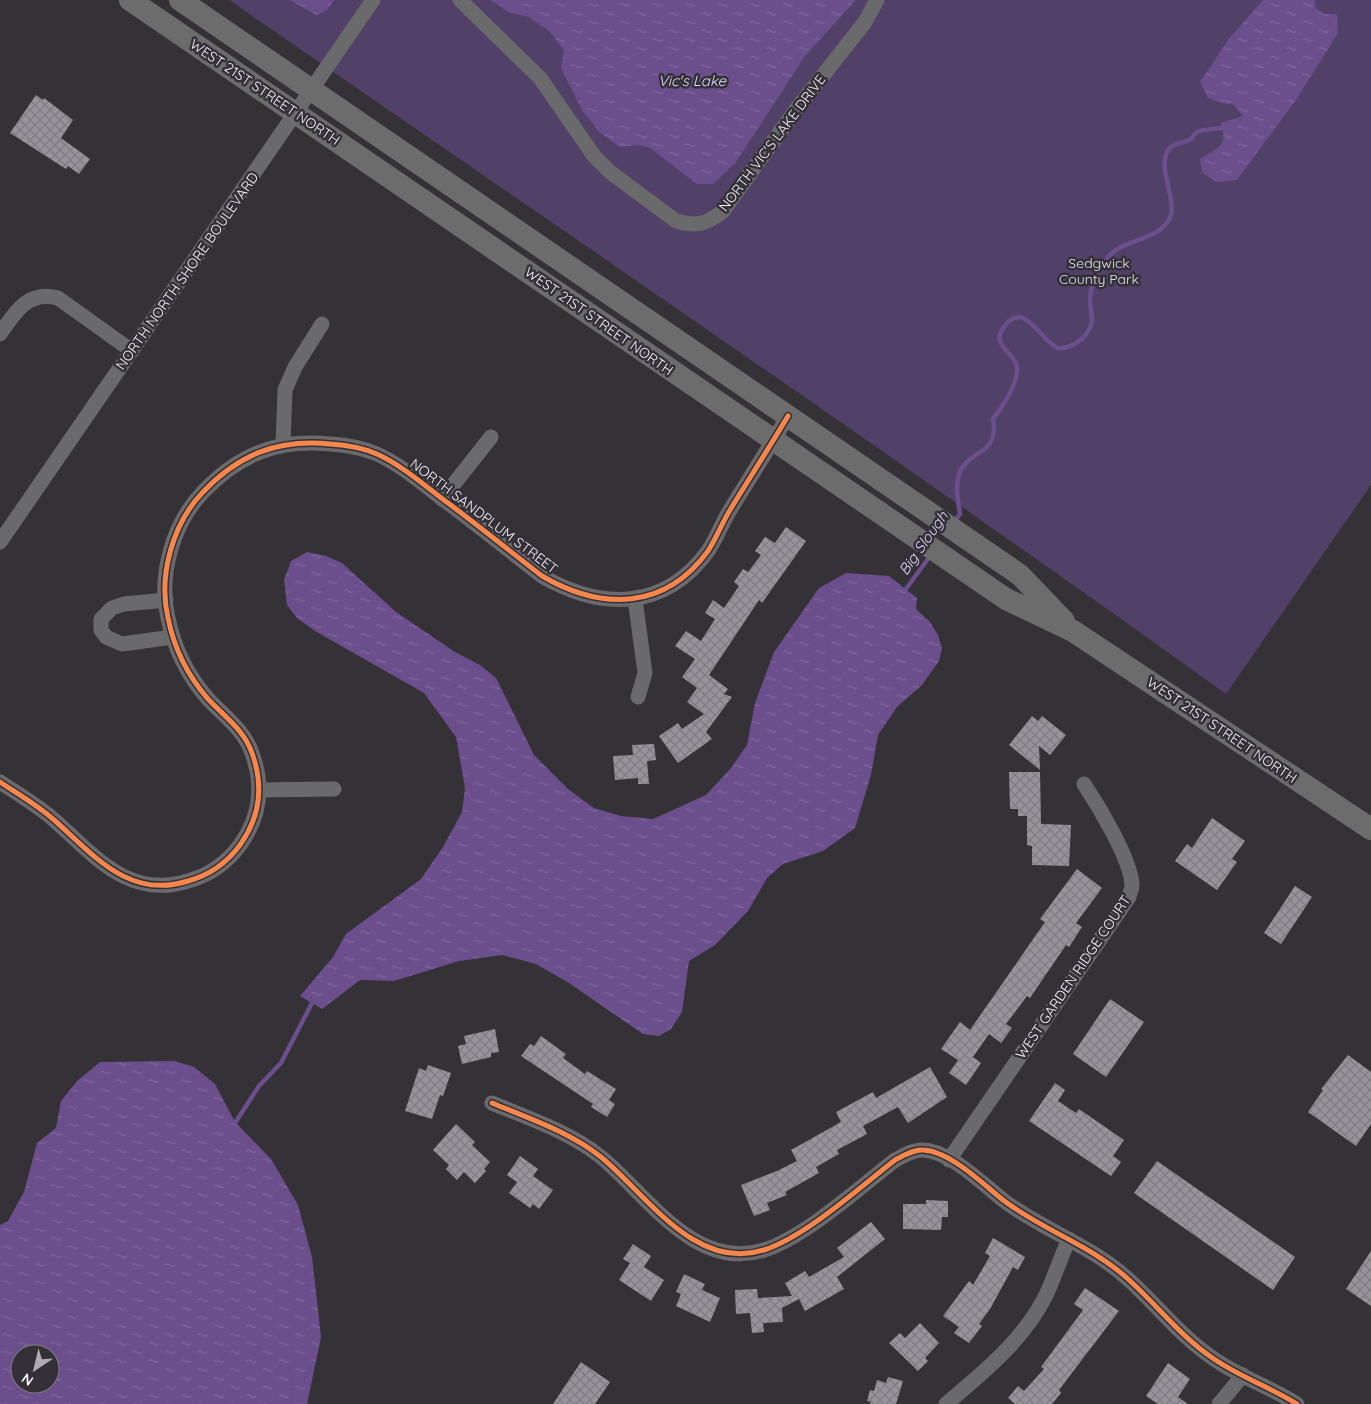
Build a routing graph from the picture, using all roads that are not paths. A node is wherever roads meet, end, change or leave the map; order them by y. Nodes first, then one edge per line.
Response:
1 (130, 0) edge
2 (180, 0) edge
3 (373, 0) edge
4 (460, 0) edge
5 (878, 0) edge
6 (311, 90) junction
7 (296, 113) junction
8 (322, 324) dead end
9 (0, 334) edge
10 (132, 351) junction
11 (788, 416) junction
12 (491, 438) dead end
13 (773, 441) junction
14 (283, 445) junction
15 (442, 499) junction
16 (0, 542) edge
17 (636, 599) junction
18 (166, 600) junction
19 (1074, 631) junction
20 (173, 637) junction
21 (638, 697) dead end
22 (0, 782) edge
23 (1084, 784) dead end
24 (334, 789) dead end
25 (259, 790) junction
26 (1371, 828) edge
27 (492, 1103) dead end
28 (949, 1160) junction
29 (1069, 1239) junction
30 (1243, 1375) junction
31 (946, 1404) edge
32 (1220, 1404) edge
33 (1297, 1404) edge

1 - 7 main road, WEST 21ST STREET NORTH
2 - 6 main road, WEST 21ST STREET NORTH
3 - 6 street, NORTH NORTH SHORE BOULEVARD
4 - 5 street, NORTH VIC'S LAKE DRIVE
6 - 7 street, NORTH NORTH SHORE BOULEVARD
6 - 11 main road, WEST 21ST STREET NORTH
7 - 10 street, NORTH NORTH SHORE BOULEVARD
7 - 13 main road, WEST 21ST STREET NORTH
8 - 14 street
9 - 10 street
10 - 16 street, NORTH NORTH SHORE BOULEVARD
11 - 13 street, NORTH SANDPLUM STREET
11 - 19 main road, WEST 21ST STREET NORTH
12 - 15 street
13 - 17 street, NORTH SANDPLUM STREET
13 - 19 main road, WEST 21ST STREET NORTH
14 - 15 street, NORTH SANDPLUM STREET
14 - 18 street, NORTH SANDPLUM STREET
15 - 17 street, NORTH SANDPLUM STREET
17 - 21 street
18 - 20 street, NORTH SANDPLUM STREET
18 - 20 street
19 - 26 main road, WEST 21ST STREET NORTH
20 - 25 street, NORTH SANDPLUM STREET
22 - 25 street, NORTH SANDPLUM STREET
23 - 28 street, WEST GARDEN RIDGE COURT
24 - 25 street
27 - 28 street
28 - 29 street
29 - 30 street
29 - 31 street
30 - 32 street
30 - 33 street

